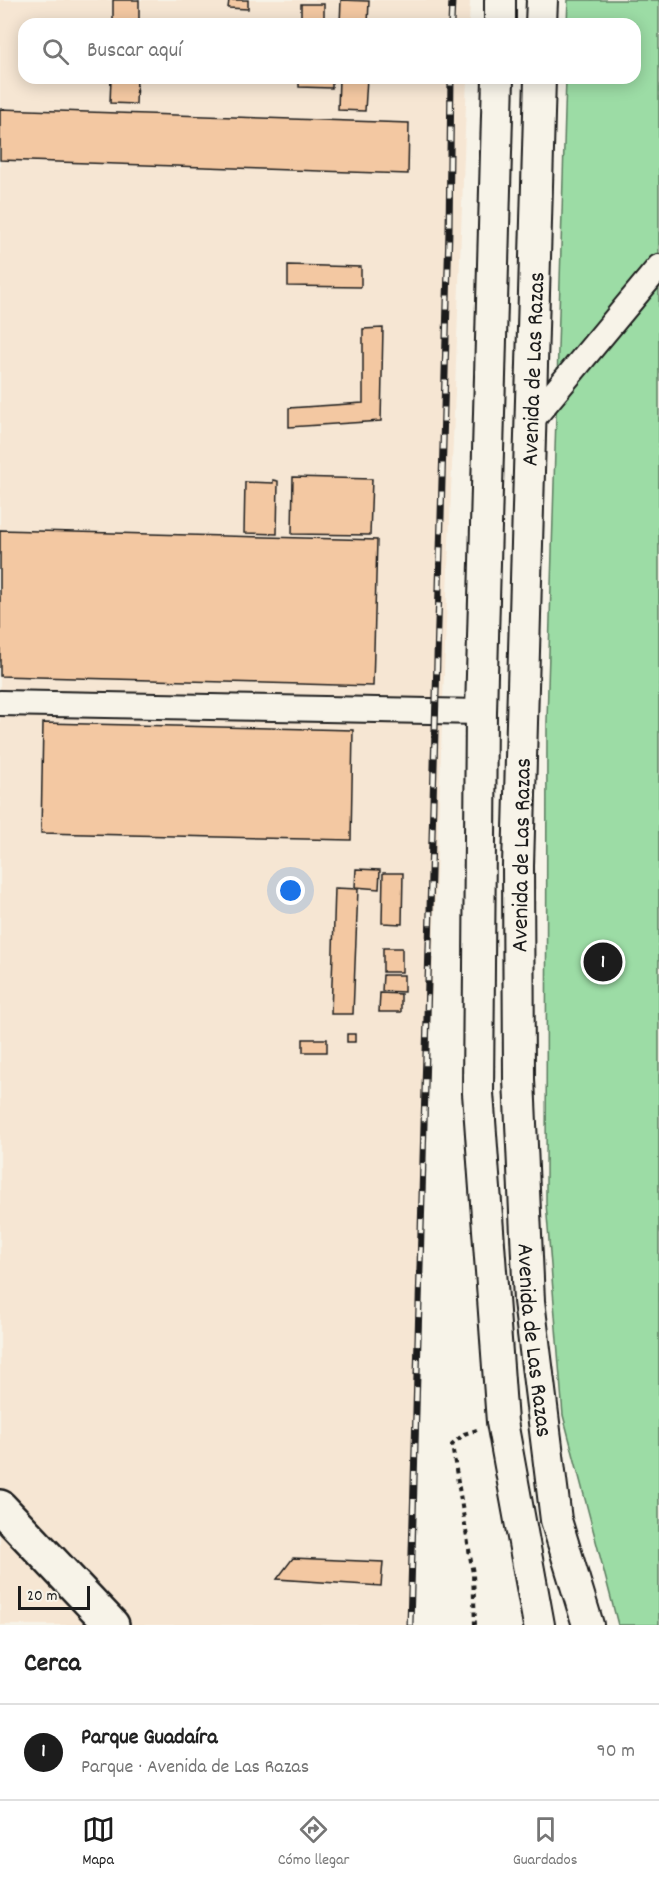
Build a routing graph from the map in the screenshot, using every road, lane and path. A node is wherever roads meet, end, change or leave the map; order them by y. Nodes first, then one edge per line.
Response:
1 (500, 0) edge
2 (542, 0) edge
3 (500, 18) edge
4 (541, 18) edge
5 (498, 84) edge
6 (540, 84) edge
7 (659, 267) edge
8 (531, 421) junction
9 (0, 703) edge
10 (481, 712) junction
11 (502, 1422) junction
12 (0, 1507) edge
13 (112, 1625) edge
14 (475, 1625) edge
15 (539, 1625) edge
16 (588, 1625) edge

1 - 3 main road
2 - 4 main road
5 - 10 main road, Avenida de Las Razas
6 - 8 main road, Avenida de Las Razas
7 - 8 street
8 - 16 main road, Avenida de Las Razas
9 - 10 street
10 - 11 main road, Avenida de Las Razas
11 - 14 path
11 - 15 main road, Avenida de Las Razas
12 - 13 highway

